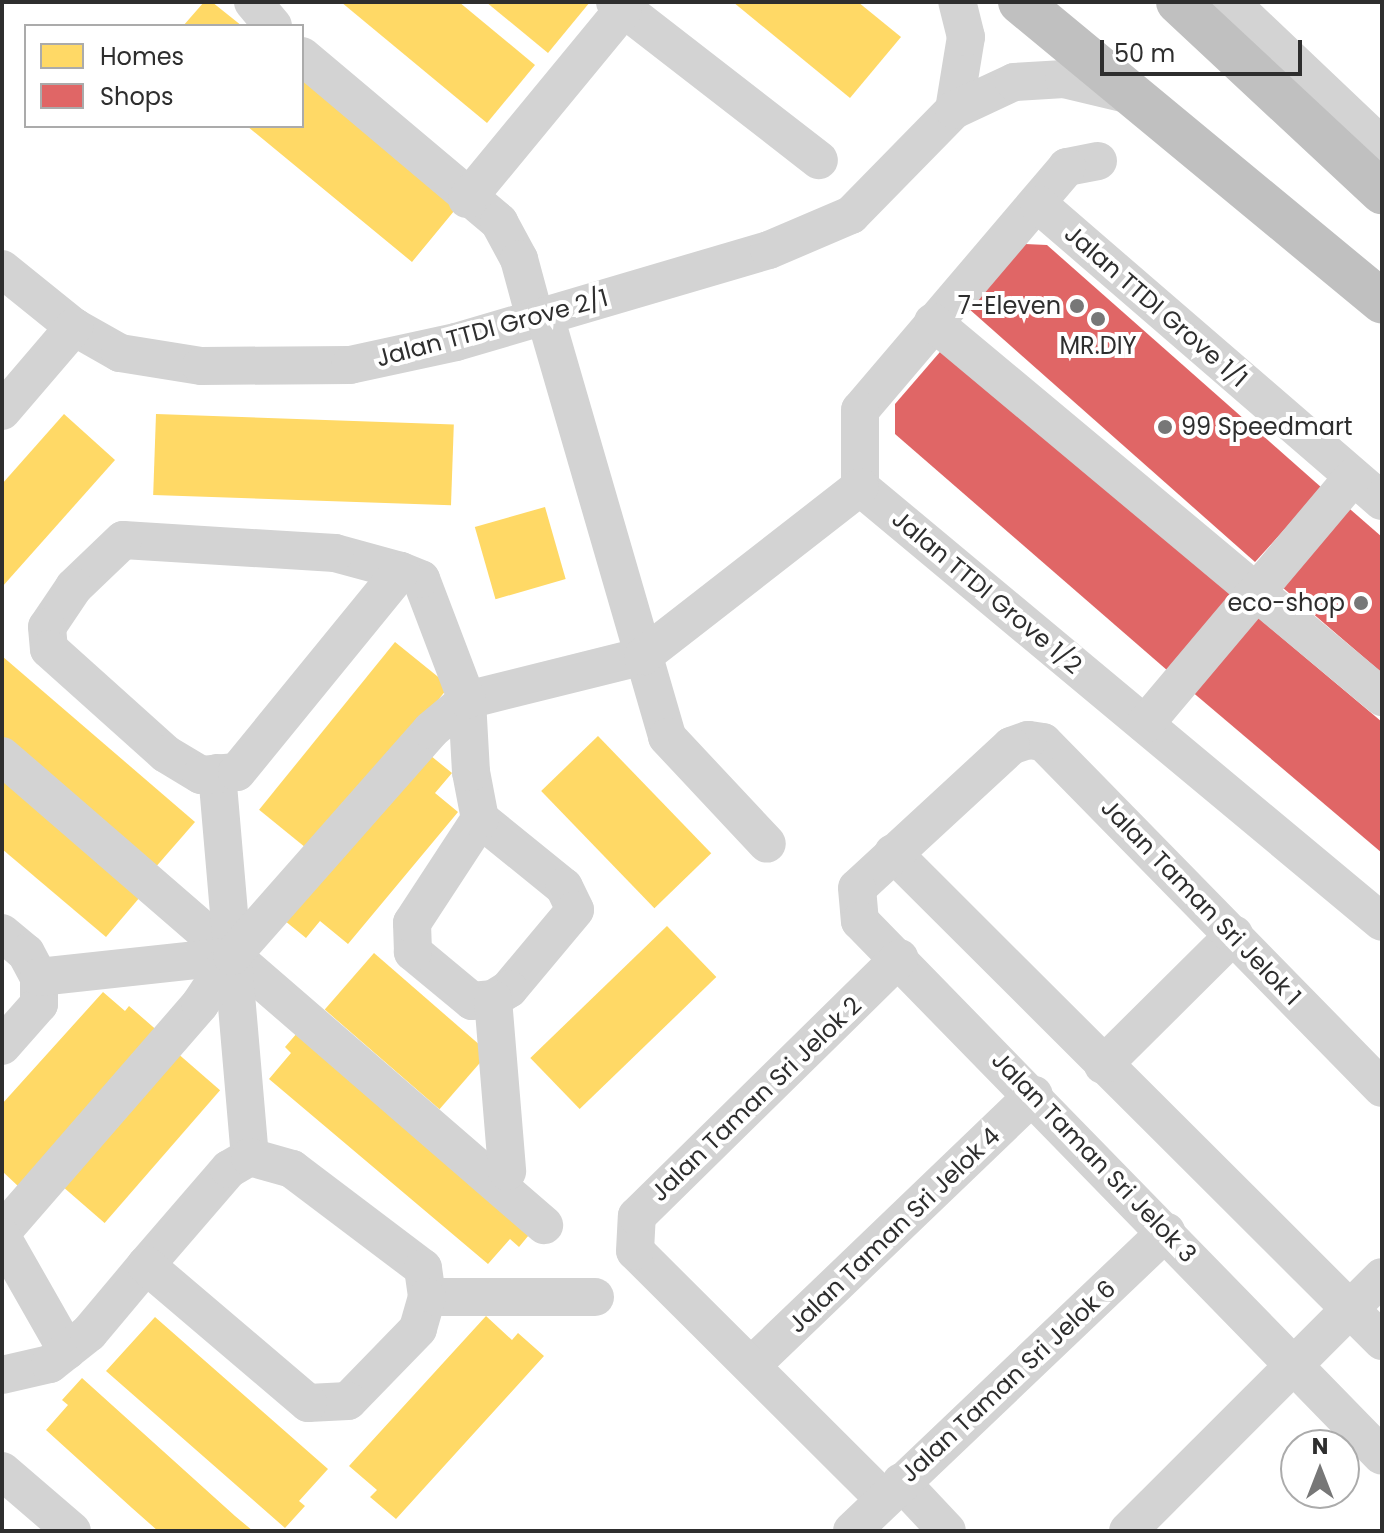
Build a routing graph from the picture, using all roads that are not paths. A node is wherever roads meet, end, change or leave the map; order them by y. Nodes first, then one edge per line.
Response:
1 (253, 2) edge
2 (957, 2) edge
3 (1020, 2) edge
4 (1032, 2) edge
5 (1178, 2) edge
6 (1230, 2) edge
7 (619, 6) edge
8 (271, 24) edge
9 (1064, 39) junction
10 (304, 58) edge
11 (1131, 95) junction
12 (954, 110) junction
13 (1382, 146) edge
14 (819, 160) dead end
15 (1098, 161) dead end
16 (1382, 192) edge
17 (467, 199) junction
18 (1039, 205) junction
19 (2, 269) edge
20 (1382, 301) edge
21 (540, 317) junction
22 (933, 322) junction
23 (74, 327) junction
24 (2, 411) edge
25 (1353, 477) junction
26 (860, 487) junction
27 (1382, 501) edge
28 (401, 571) junction
29 (1253, 595) junction
30 (643, 656) junction
31 (1382, 697) edge
32 (467, 700) junction
33 (1145, 724) junction
34 (1011, 746) joint
35 (2, 756) edge
36 (217, 773) junction
37 (480, 819) junction
38 (767, 844) dead end
39 (893, 853) junction
40 (1382, 922) edge
41 (2, 933) edge
42 (1234, 935) junction
43 (232, 956) junction
44 (900, 958) junction
45 (39, 977) junction
46 (501, 994) junction
47 (2, 1046) edge
48 (1103, 1065) junction
49 (1382, 1088) edge
50 (1034, 1095) junction
51 (250, 1157) junction
52 (507, 1171) dead end
53 (544, 1225) dead end
54 (1166, 1232) junction
55 (2, 1234) edge
56 (146, 1265) junction
57 (1382, 1277) edge
58 (427, 1297) junction
59 (595, 1297) dead end
60 (1350, 1309) junction
61 (1382, 1341) edge
62 (67, 1351) junction
63 (753, 1364) junction
64 (1296, 1367) junction
65 (2, 1375) edge
66 (1382, 1456) edge
67 (2, 1471) edge
68 (893, 1491) junction
69 (72, 1531) edge
70 (852, 1531) edge
71 (947, 1531) edge
72 (1128, 1531) edge

1 - 8 street
2 - 12 street
3 - 9 highway
4 - 9 highway
5 - 16 highway
6 - 13 street
7 - 14 street
7 - 17 street
9 - 11 highway
10 - 17 street
11 - 12 street, Jalan TTDI Grove 2/1
11 - 20 highway
12 - 21 street, Jalan TTDI Grove 2/1
15 - 18 street
17 - 21 street
18 - 22 street
18 - 25 street, Jalan TTDI Grove 1/1
19 - 23 street, Jalan TTDI Grove 2/1
21 - 23 street, Jalan TTDI Grove 2/1
21 - 30 street
22 - 26 street
22 - 29 street
23 - 24 street
25 - 27 street, Jalan TTDI Grove 1/1
25 - 29 street
26 - 30 street
26 - 33 street, Jalan TTDI Grove 1/2
28 - 32 street
28 - 36 street
28 - 36 street
29 - 31 street
29 - 33 street
30 - 32 street
30 - 38 street
32 - 37 street
32 - 43 street
33 - 40 street, Jalan TTDI Grove 1/2
34 - 39 street, Jalan Taman Sri Jelok 3
34 - 42 street, Jalan Taman Sri Jelok 1
35 - 43 street
36 - 43 street
37 - 46 street
37 - 46 street
39 - 44 street, Jalan Taman Sri Jelok 3
39 - 48 street
41 - 45 street
42 - 48 street
42 - 49 street, Jalan Taman Sri Jelok 1
43 - 45 street
43 - 51 street
43 - 53 street
43 - 55 street
44 - 50 street, Jalan Taman Sri Jelok 3
44 - 63 street, Jalan Taman Sri Jelok 2
45 - 47 street
46 - 52 street
48 - 60 street
50 - 54 street, Jalan Taman Sri Jelok 3
50 - 63 street, Jalan Taman Sri Jelok 4
51 - 56 street
51 - 58 street
54 - 64 street, Jalan Taman Sri Jelok 3
54 - 68 street, Jalan Taman Sri Jelok 6
55 - 62 street
56 - 58 street
56 - 62 street
57 - 60 street
58 - 59 street
60 - 61 street
60 - 64 street
62 - 65 street
63 - 68 street
64 - 66 street, Jalan Taman Sri Jelok 3
64 - 72 street
67 - 69 street
68 - 70 street, Jalan Taman Sri Jelok 6
68 - 71 street

